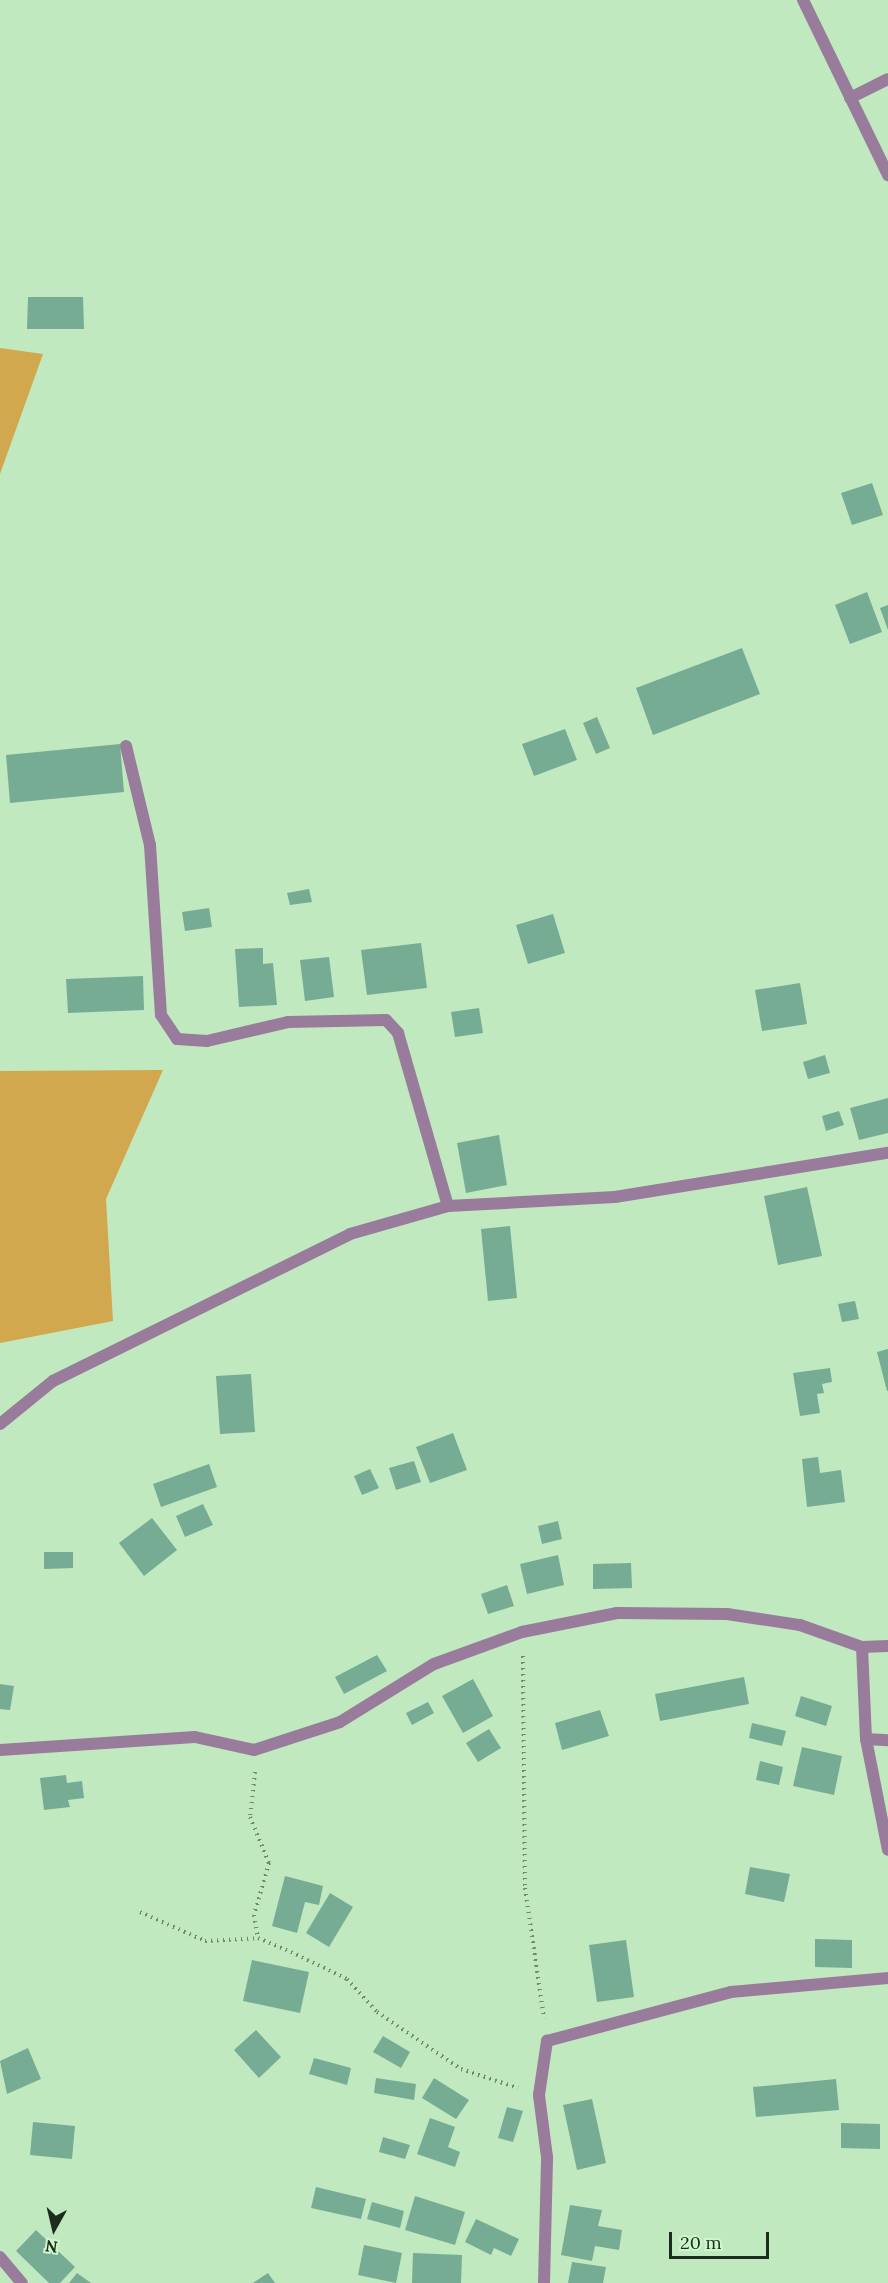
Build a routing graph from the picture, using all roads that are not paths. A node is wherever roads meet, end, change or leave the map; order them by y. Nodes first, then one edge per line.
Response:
1 (803, 0) edge
2 (888, 79) edge
3 (850, 98) junction
4 (888, 176) edge
5 (126, 746) dead end
6 (888, 1153) edge
7 (448, 1206) junction
8 (0, 1424) edge
9 (888, 1646) edge
10 (862, 1647) junction
11 (866, 1739) junction
12 (888, 1740) edge
13 (0, 1750) edge
14 (888, 1850) edge
15 (888, 1977) edge
16 (0, 2256) edge
17 (22, 2283) edge
18 (544, 2283) edge

1 - 3 street
2 - 3 street
3 - 4 street
5 - 7 street
6 - 7 street
7 - 8 street
9 - 10 street
10 - 11 street
10 - 13 street
11 - 12 street
11 - 14 street
15 - 18 street
16 - 17 street

